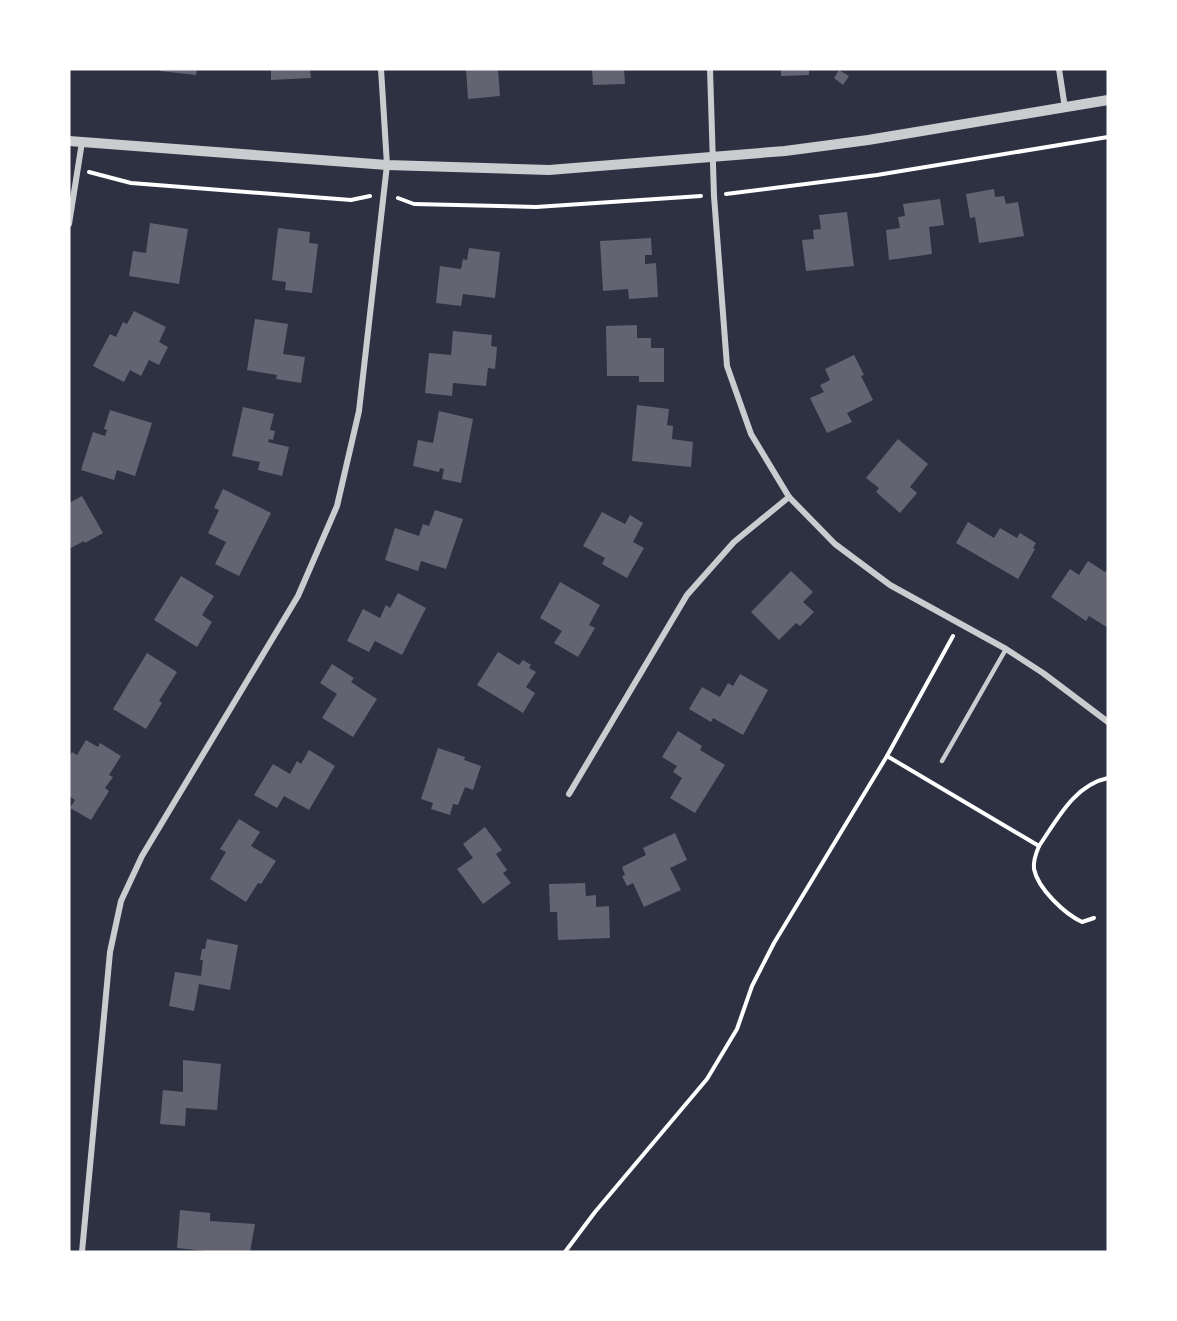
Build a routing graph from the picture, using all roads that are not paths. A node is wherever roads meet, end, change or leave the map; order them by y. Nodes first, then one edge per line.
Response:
1 (381, 69) edge
2 (710, 69) edge
3 (1059, 69) edge
4 (1108, 100) edge
5 (1065, 108) junction
6 (69, 141) edge
7 (82, 142) junction
8 (713, 158) junction
9 (387, 165) junction
10 (69, 224) edge
11 (789, 497) junction
12 (1006, 649) junction
13 (1108, 722) edge
14 (942, 761) dead end
15 (569, 794) dead end
16 (82, 1252) edge

1 - 9 street
2 - 8 street
3 - 5 street
4 - 5 street
5 - 8 street
6 - 7 street
7 - 9 street
7 - 10 street
8 - 9 street
8 - 11 street
9 - 16 street
11 - 12 street
11 - 15 street
12 - 13 street
12 - 14 lane

